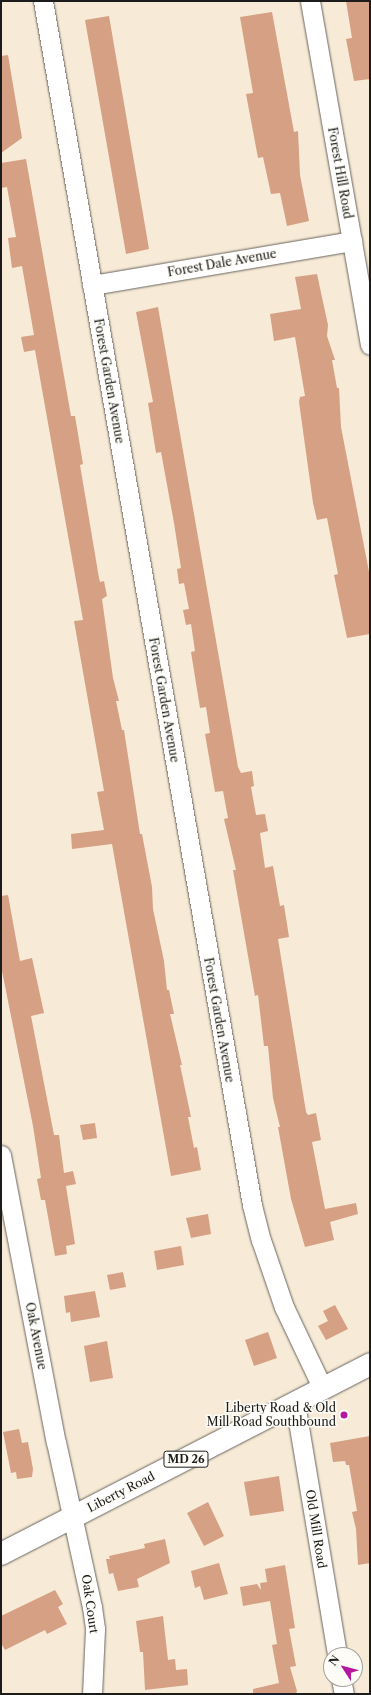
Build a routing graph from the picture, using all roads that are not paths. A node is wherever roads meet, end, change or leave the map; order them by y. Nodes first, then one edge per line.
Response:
1 (43, 1) edge
2 (310, 1) edge
3 (352, 241) junction
4 (92, 285) junction
5 (370, 345) edge
6 (1, 1155) edge
7 (370, 1364) edge
8 (323, 1389) junction
9 (295, 1403) junction
10 (73, 1516) junction
11 (1, 1554) edge
12 (336, 1647) edge
13 (92, 1694) edge

1 - 4 street, Forest Garden Avenue
2 - 3 street, Forest Hill Road
3 - 4 street, Forest Dale Avenue
3 - 5 street, Forest Hill Road
4 - 8 street, Forest Garden Avenue
6 - 10 street, Oak Avenue
7 - 8 main road, Liberty Road / MD 26
8 - 9 main road, Liberty Road / MD 26
9 - 10 main road, Liberty Road / MD 26
9 - 12 street, Old Mill Road
10 - 11 main road, Liberty Road / MD 26
10 - 13 street, Oak Court

